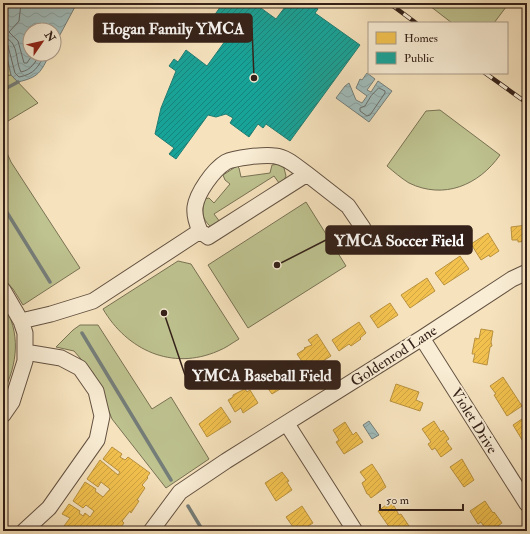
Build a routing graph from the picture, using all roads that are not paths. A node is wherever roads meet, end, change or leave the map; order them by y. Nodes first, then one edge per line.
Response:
1 (307, 174) junction
2 (363, 228) dead end
3 (200, 231) junction
4 (527, 272) edge
5 (3, 290) edge
6 (20, 321) junction
7 (422, 338) junction
8 (25, 352) junction
9 (3, 415) edge
10 (287, 424) junction
11 (527, 504) edge
12 (24, 531) edge
13 (151, 531) edge
14 (355, 531) edge

1 - 2 street
1 - 3 street
1 - 3 street
3 - 6 street
4 - 7 street, Goldenrod Lane
5 - 6 street
6 - 8 street
7 - 10 street, Goldenrod Lane
7 - 11 street, Violet Drive
8 - 9 street
8 - 12 street
10 - 13 street, Goldenrod Lane
10 - 14 street

